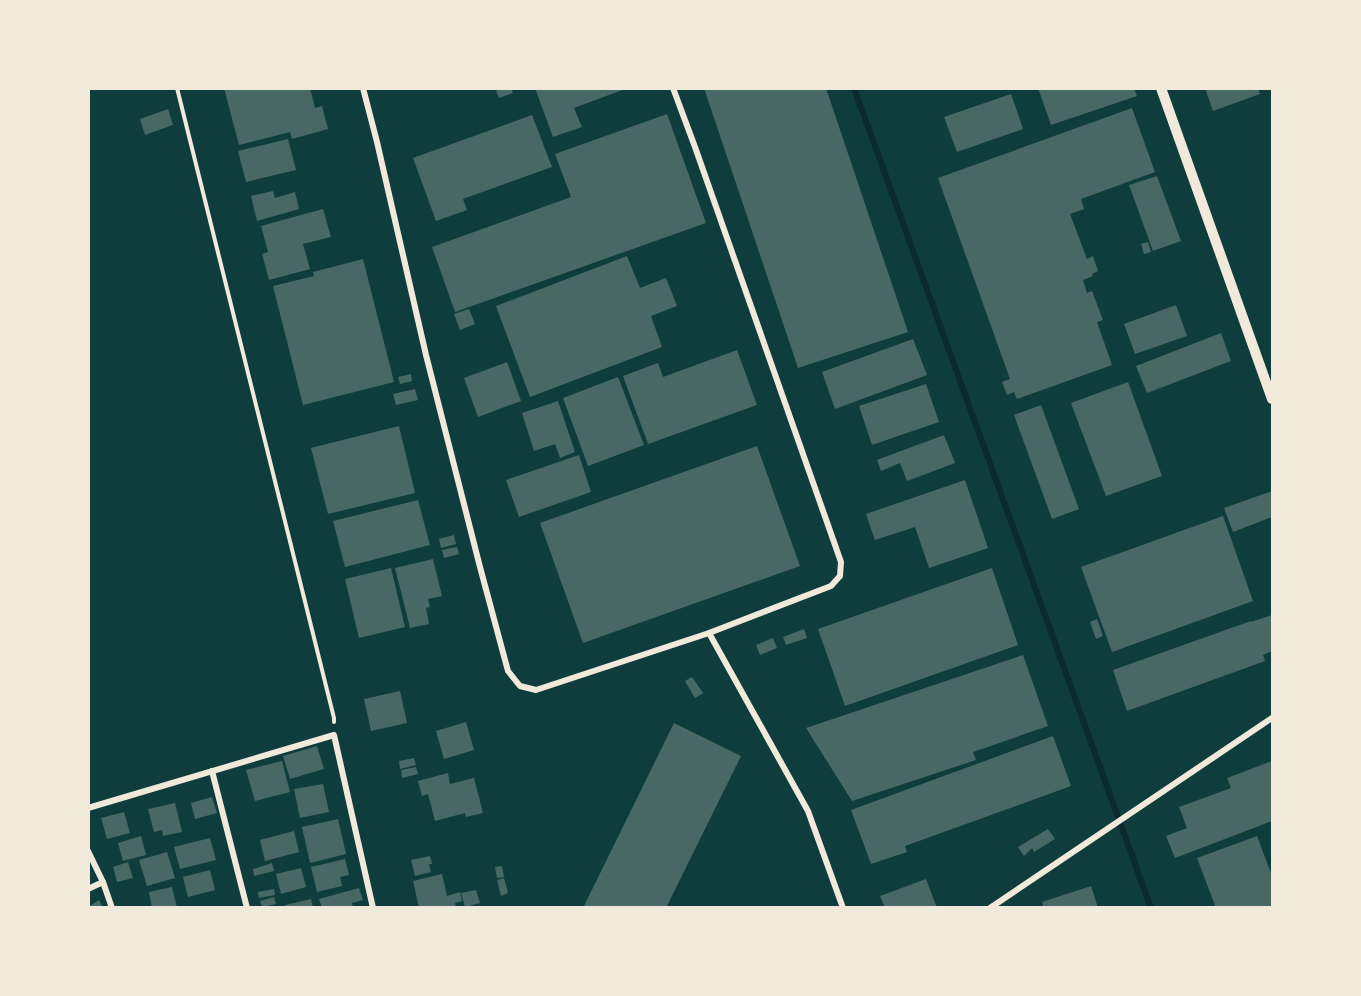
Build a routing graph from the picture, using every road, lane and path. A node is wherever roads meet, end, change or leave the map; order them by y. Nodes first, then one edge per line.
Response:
1 (177, 88) edge
2 (363, 88) edge
3 (673, 88) edge
4 (1161, 88) edge
5 (1272, 399) edge
6 (709, 633) junction
7 (1272, 718) edge
8 (334, 735) junction
9 (212, 771) junction
10 (88, 808) edge
11 (88, 851) edge
12 (103, 882) junction
13 (88, 889) edge
14 (112, 908) edge
15 (247, 908) edge
16 (373, 908) edge
17 (843, 908) edge
18 (990, 908) edge

1 - 8 path
2 - 6 street
3 - 6 street
4 - 5 street
6 - 17 street
7 - 18 street
8 - 9 street
8 - 16 street
9 - 10 street
9 - 15 street
11 - 12 street
12 - 13 street
12 - 14 street

